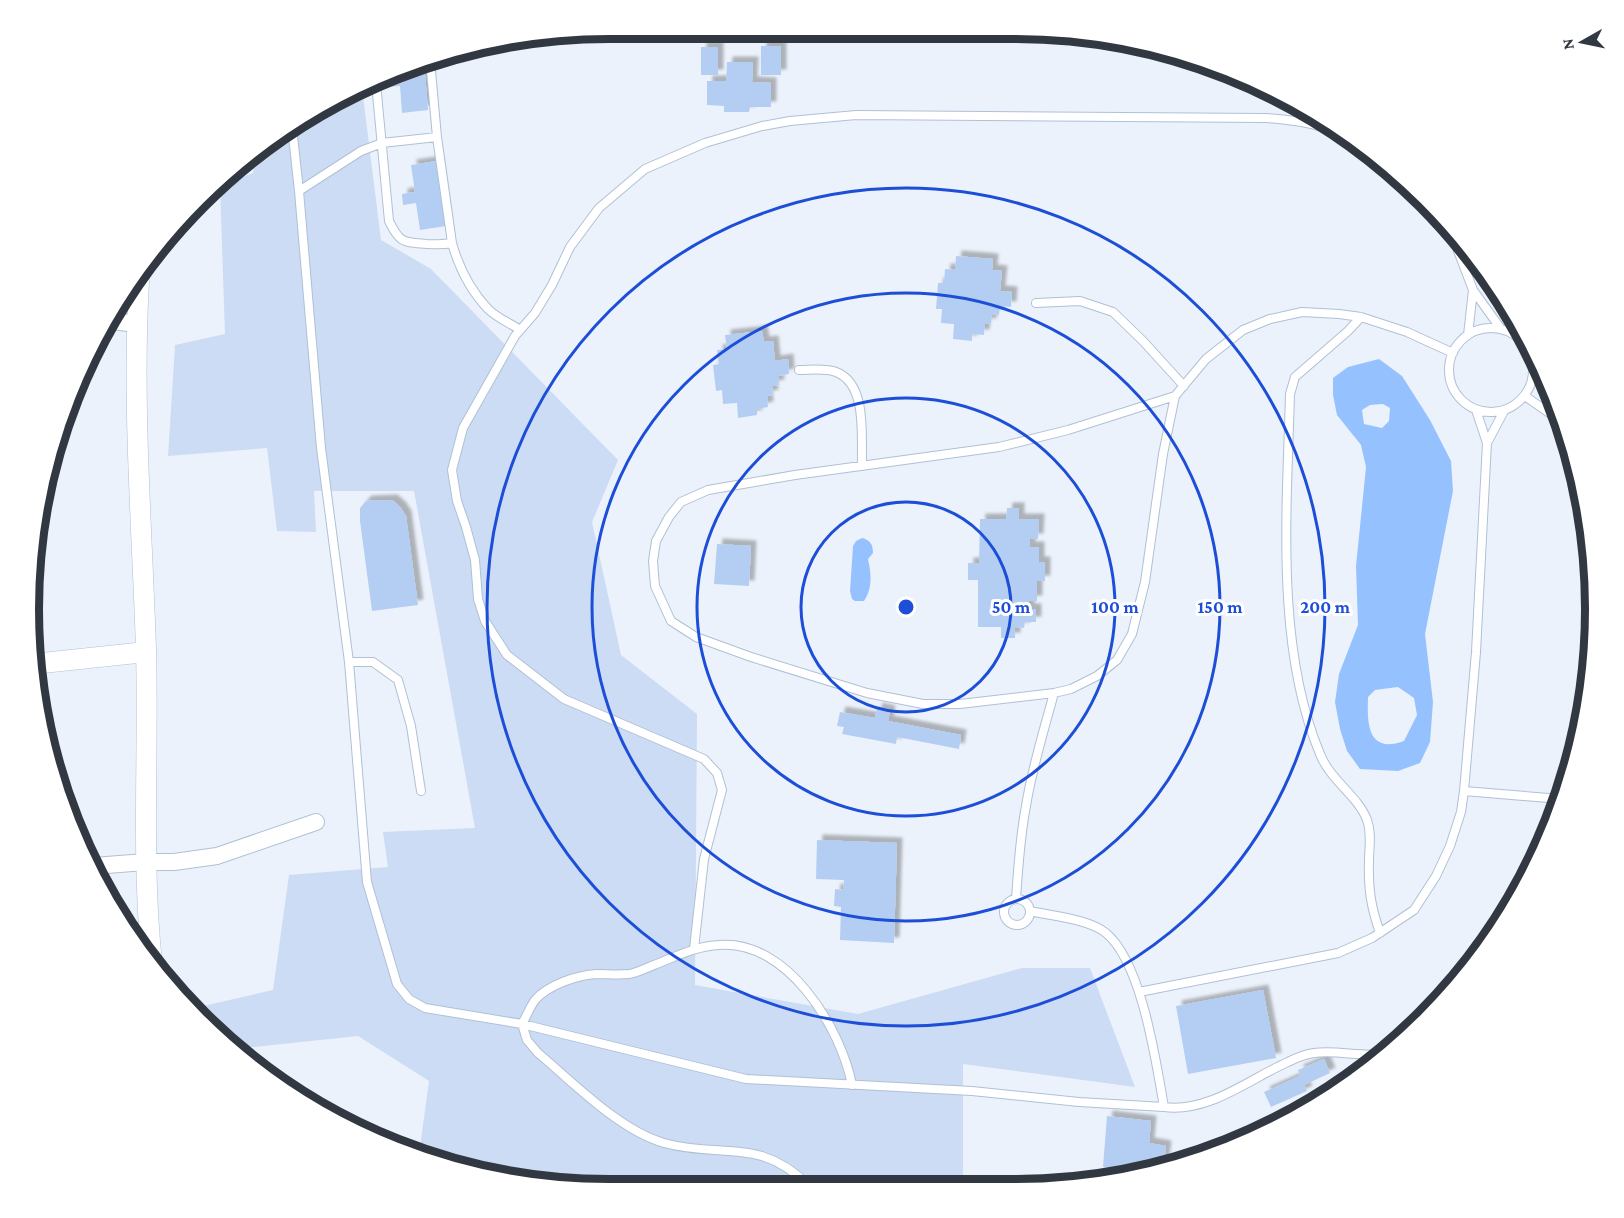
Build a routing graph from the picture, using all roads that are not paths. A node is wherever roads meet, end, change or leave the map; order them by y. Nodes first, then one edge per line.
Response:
1 (431, 68) edge
2 (377, 89) edge
3 (1305, 118) edge
4 (292, 135) edge
5 (437, 137) junction
6 (382, 143) junction
7 (299, 191) junction
8 (452, 243) junction
9 (1458, 250) edge
10 (139, 287) edge
11 (1473, 290) junction
12 (1036, 303) dead end
13 (1361, 317) junction
14 (116, 322) edge
15 (137, 324) junction
16 (1501, 329) junction
17 (520, 330) junction
18 (1468, 335) junction
19 (1516, 337) edge
20 (1453, 353) junction
21 (799, 370) dead end
22 (1534, 374) edge
23 (1184, 386) junction
24 (1175, 396) junction
25 (1525, 396) junction
26 (1476, 410) junction
27 (1504, 411) junction
28 (1551, 414) edge
29 (1487, 442) junction
30 (862, 466) junction
31 (146, 652) junction
32 (349, 662) junction
33 (42, 663) edge
34 (1054, 693) junction
35 (1464, 790) junction
36 (421, 791) dead end
37 (1553, 798) edge
38 (316, 822) dead end
39 (145, 862) junction
40 (100, 866) edge
41 (1017, 899) junction
42 (1030, 911) junction
43 (1380, 933) junction
44 (151, 948) edge
45 (694, 949) junction
46 (1139, 992) junction
47 (522, 1024) junction
48 (1370, 1055) edge
49 (852, 1085) junction
50 (1164, 1107) junction
51 (802, 1179) edge

1 - 5 lane
2 - 6 lane
3 - 17 lane
4 - 7 lane
5 - 6 lane
5 - 8 lane
6 - 7 lane
6 - 8 lane
7 - 32 lane
8 - 17 lane
9 - 11 lane
10 - 15 street
11 - 16 lane
11 - 18 lane
12 - 23 lane
13 - 20 lane
13 - 23 lane
13 - 43 lane
14 - 15 street
15 - 31 street
16 - 18 lane
16 - 19 lane
17 - 45 lane
18 - 20 lane
20 - 26 lane
21 - 30 lane
22 - 25 lane
23 - 24 lane
24 - 30 lane
24 - 34 lane
25 - 27 lane
25 - 28 lane
26 - 27 lane
26 - 29 lane
27 - 29 lane
29 - 35 lane
30 - 34 lane
31 - 33 street
31 - 39 street
32 - 36 lane
32 - 47 lane
34 - 41 lane
35 - 37 lane
35 - 43 lane
38 - 39 street
39 - 40 street
39 - 44 street
41 - 42 lane
41 - 42 lane
42 - 46 lane
43 - 46 lane
45 - 47 lane
45 - 49 lane
46 - 50 lane
47 - 49 lane
47 - 51 lane
48 - 50 lane
49 - 50 lane

